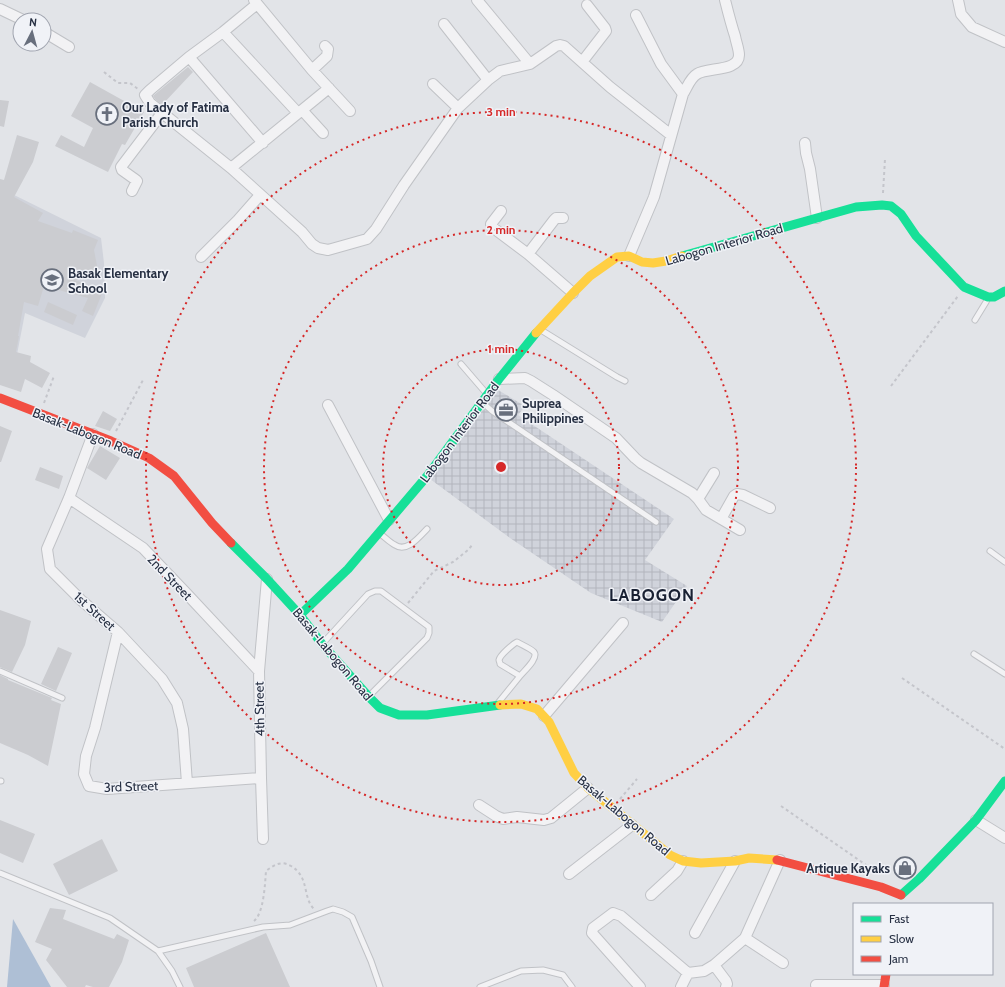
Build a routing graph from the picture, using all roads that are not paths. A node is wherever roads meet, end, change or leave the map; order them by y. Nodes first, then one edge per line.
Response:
1 (477, 0) edge
2 (725, 0) edge
3 (958, 0) edge
4 (256, 2) edge
5 (587, 5) dead end
6 (0, 9) edge
7 (12, 15) edge
8 (636, 15) dead end
9 (444, 24) dead end
10 (223, 32) junction
11 (52, 37) edge
12 (1005, 42) edge
13 (325, 46) dead end
14 (69, 47) dead end
15 (189, 57) junction
16 (582, 62) junction
17 (530, 64) junction
18 (312, 70) junction
19 (488, 80) junction
20 (433, 84) dead end
21 (329, 88) junction
22 (683, 94) junction
23 (458, 108) junction
24 (350, 111) dead end
25 (300, 112) junction
26 (162, 113) junction
27 (323, 133) dead end
28 (671, 135) junction
29 (263, 143) junction
30 (805, 144) dead end
31 (231, 168) junction
32 (132, 191) dead end
33 (260, 195) junction
34 (501, 211) dead end
35 (563, 218) dead end
36 (817, 218) junction
37 (528, 254) junction
38 (629, 256) junction
39 (201, 257) dead end
40 (1005, 291) edge
41 (573, 293) junction
42 (988, 297) junction
43 (975, 320) dead end
44 (540, 329) junction
45 (461, 364) dead end
46 (499, 379) junction
47 (625, 381) dead end
48 (488, 395) junction
49 (0, 398) edge
50 (482, 403) junction
51 (328, 405) dead end
52 (94, 434) junction
53 (714, 472) dead end
54 (69, 498) junction
55 (698, 499) junction
56 (770, 508) dead end
57 (721, 519) junction
58 (389, 520) junction
59 (656, 522) dead end
60 (426, 529) dead end
61 (740, 530) dead end
62 (379, 533) junction
63 (990, 551) dead end
64 (1005, 562) edge
65 (267, 579) junction
66 (300, 615) junction
67 (624, 623) dead end
68 (118, 632) junction
69 (322, 644) junction
70 (974, 654) dead end
71 (0, 671) edge
72 (259, 671) junction
73 (1005, 674) edge
74 (520, 676) junction
75 (369, 697) junction
76 (62, 698) dead end
77 (497, 705) junction
78 (544, 716) junction
79 (261, 778) junction
80 (1005, 781) edge
81 (186, 783) junction
82 (588, 788) junction
83 (479, 805) dead end
84 (976, 820) junction
85 (632, 825) junction
86 (1005, 838) edge
87 (263, 839) dead end
88 (780, 860) junction
89 (683, 861) junction
90 (735, 861) junction
91 (0, 873) edge
92 (569, 874) dead end
93 (651, 894) dead end
94 (900, 900) edge
95 (696, 933) dead end
96 (745, 938) junction
97 (158, 951) junction
98 (783, 963) dead end
99 (714, 965) junction
100 (688, 973) junction
101 (886, 975) edge
102 (816, 985) dead end
103 (884, 986) edge
104 (180, 987) edge
105 (380, 987) edge
106 (480, 987) edge
107 (572, 987) edge
108 (640, 987) edge
109 (681, 987) edge
110 (726, 987) edge

1 - 17 street
2 - 22 street
3 - 12 street
4 - 10 street
4 - 18 street
5 - 16 street
6 - 7 street
8 - 22 street
9 - 19 street
10 - 15 street
10 - 25 street
11 - 14 street
13 - 18 street
15 - 26 street
15 - 29 street
16 - 17 street
16 - 28 street
17 - 19 street
18 - 21 street
19 - 23 street
20 - 23 street
21 - 24 street
21 - 25 street
22 - 28 street
23 - 33 street
25 - 27 street
25 - 29 street
26 - 31 street
26 - 32 street
28 - 38 street
29 - 31 street
30 - 36 street
31 - 33 street
33 - 39 street
34 - 37 street
35 - 37 street
36 - 38 street, Labogon Interior Road
36 - 42 street, Labogon Interior Road
37 - 41 street
38 - 41 street, Labogon Interior Road
40 - 42 street
41 - 44 street, Labogon Interior Road
42 - 43 lane
44 - 46 street, Labogon Interior Road
44 - 47 lane
45 - 48 lane
46 - 48 street, Labogon Interior Road
46 - 55 street
48 - 50 street, Labogon Interior Road
49 - 52 street, Basak-Labogon Road
50 - 58 street, Labogon Interior Road
50 - 59 lane
51 - 58 street
52 - 54 street, 1st Street
52 - 65 street, Basak-Labogon Road
53 - 55 street
54 - 68 street, 1st Street
54 - 72 street, 2nd Street
55 - 57 street
56 - 57 street
57 - 61 street
58 - 62 street, Labogon Interior Road
60 - 62 lane
62 - 66 street, Labogon Interior Road
63 - 64 lane
65 - 66 street, Basak-Labogon Road
65 - 72 street, 4th Street
66 - 69 street, Basak-Labogon Road
67 - 78 street
68 - 81 street, 1st Street
68 - 81 street, 3rd Street
69 - 75 street, Basak-Labogon Road
69 - 75 lane
70 - 73 lane
71 - 76 lane
72 - 79 street, 4th Street
74 - 74 lane
74 - 77 lane
75 - 77 street, Basak-Labogon Road
77 - 78 street, Basak-Labogon Road
78 - 82 street, Basak-Labogon Road
79 - 81 street, 3rd Street
79 - 87 street, 4th Street
80 - 84 street
82 - 83 street
82 - 85 street, Basak-Labogon Road
84 - 86 street
84 - 94 street
85 - 89 street, Basak-Labogon Road
85 - 92 street
88 - 90 street, Basak-Labogon Road
88 - 94 street, Basak-Labogon Road
88 - 96 street
89 - 90 street, Basak-Labogon Road
89 - 93 street
90 - 95 street
91 - 97 lane
96 - 98 street
96 - 99 street
97 - 104 lane
97 - 105 lane
99 - 100 street
99 - 110 street
100 - 108 street
100 - 109 street
101 - 103 street
102 - 103 street
106 - 107 lane

